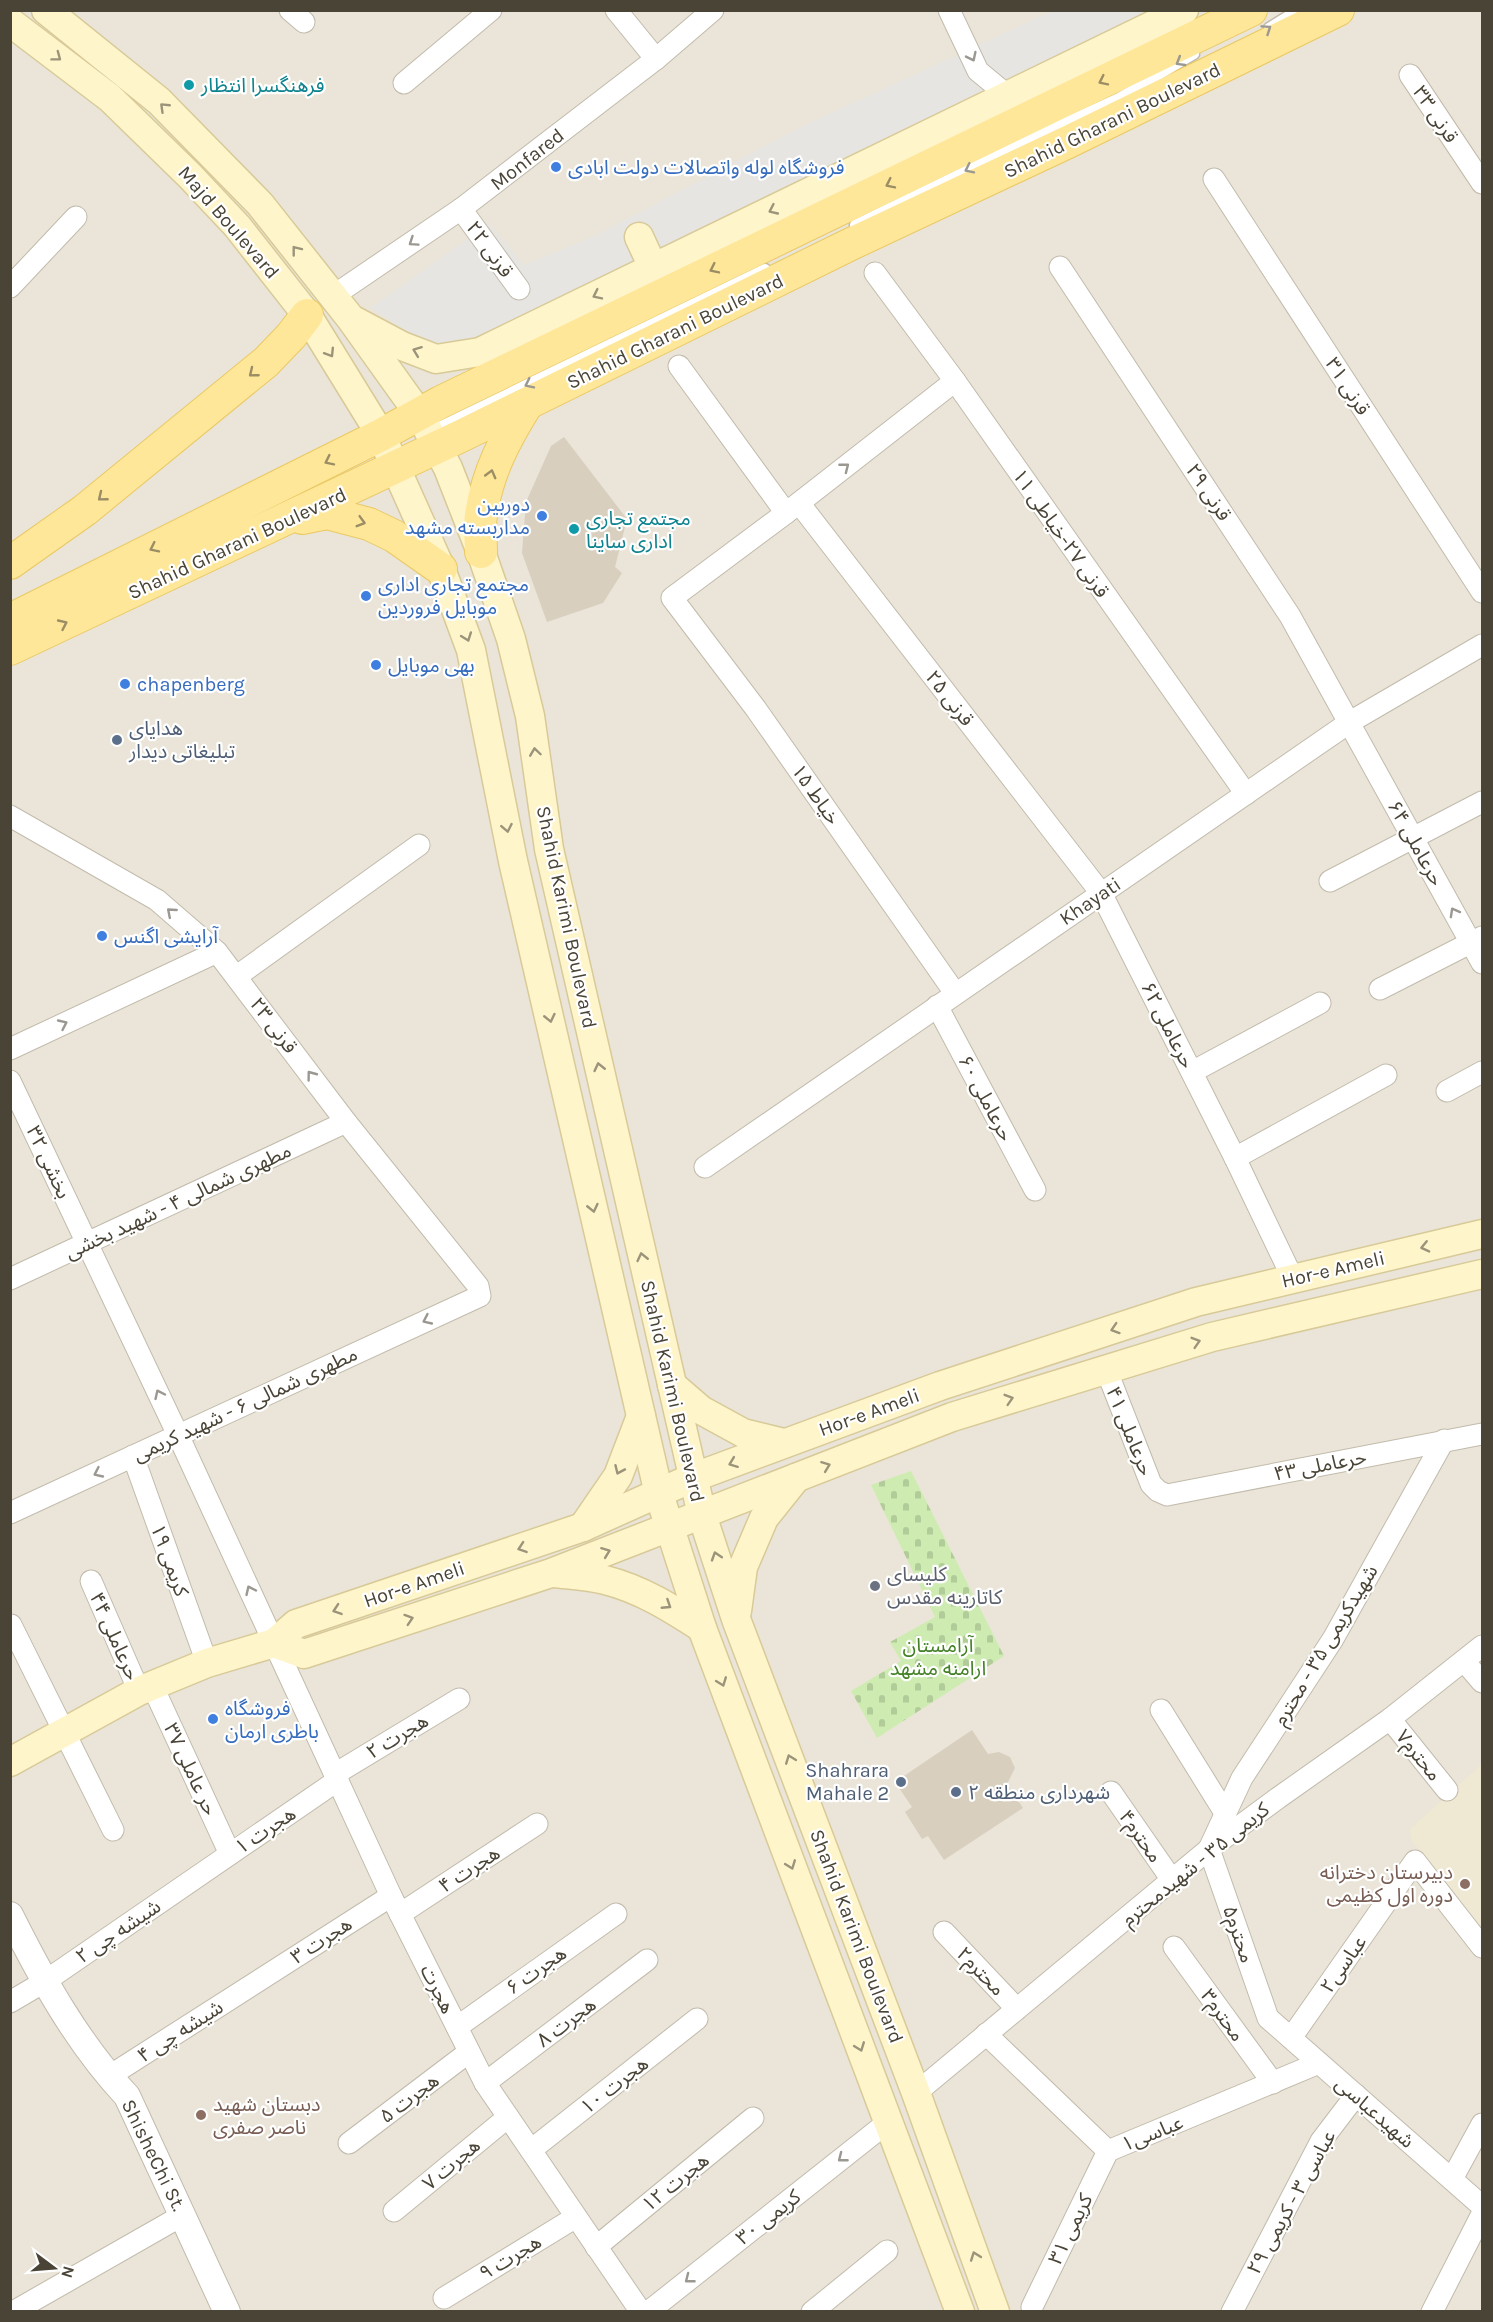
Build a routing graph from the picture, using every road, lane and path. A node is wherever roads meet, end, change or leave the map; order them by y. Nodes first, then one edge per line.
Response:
1 (46, 10) edge
2 (491, 10) edge
3 (616, 10) edge
4 (713, 10) edge
5 (949, 10) edge
6 (1184, 10) edge
7 (1266, 10) edge
8 (1298, 10) edge
9 (1338, 10) edge
10 (10, 22) edge
11 (1254, 28) edge
12 (1227, 34) dead end
13 (1208, 46) dead end
14 (656, 59) junction
15 (1410, 75) dead end
16 (404, 83) dead end
17 (1184, 85) junction
18 (1006, 95) junction
19 (1214, 179) dead end
20 (1482, 183) edge
21 (461, 209) junction
22 (832, 210) junction
23 (76, 217) dead end
24 (639, 237) dead end
25 (773, 265) dead end
26 (653, 267) junction
27 (1060, 267) dead end
28 (875, 273) dead end
29 (10, 287) edge
30 (519, 289) dead end
31 (333, 296) junction
32 (307, 315) junction
33 (351, 319) junction
34 (679, 366) dead end
35 (955, 381) junction
36 (527, 404) junction
37 (415, 433) junction
38 (397, 467) junction
39 (793, 508) junction
40 (284, 521) junction
41 (481, 552) junction
42 (10, 563) edge
43 (441, 569) junction
44 (1482, 592) edge
45 (10, 620) edge
46 (1482, 645) edge
47 (10, 649) edge
48 (1350, 722) junction
49 (1246, 794) junction
50 (1482, 802) edge
51 (10, 816) edge
52 (1413, 838) junction
53 (419, 845) dead end
54 (1330, 881) dead end
55 (1101, 893) junction
56 (1477, 940) edge
57 (217, 952) junction
58 (1482, 963) edge
59 (237, 976) junction
60 (1380, 989) dead end
61 (955, 993) junction
62 (1320, 1003) dead end
63 (937, 1006) junction
64 (10, 1049) edge
65 (1192, 1072) junction
66 (1482, 1072) edge
67 (1386, 1075) dead end
68 (10, 1081) edge
69 (1447, 1090) dead end
70 (346, 1122) junction
71 (1235, 1158) junction
72 (705, 1167) dead end
73 (1035, 1190) dead end
74 (1482, 1234) edge
75 (87, 1243) junction
76 (1482, 1274) edge
77 (1293, 1279) junction
78 (10, 1280) edge
79 (480, 1296) joint
80 (1106, 1370) junction
81 (672, 1385) junction
82 (641, 1416) junction
83 (1482, 1434) edge
84 (178, 1436) junction
85 (1444, 1440) junction
86 (784, 1443) junction
87 (133, 1456) junction
88 (797, 1477) junction
89 (692, 1478) junction
90 (1158, 1491) joint
91 (659, 1494) junction
92 (10, 1513) edge
93 (702, 1515) junction
94 (583, 1527) junction
95 (669, 1527) junction
96 (551, 1573) junction
97 (91, 1581) dead end
98 (736, 1619) junction
99 (11, 1625) edge
100 (702, 1628) junction
101 (274, 1643) junction
102 (1482, 1647) edge
103 (1464, 1661) junction
104 (207, 1663) junction
105 (1482, 1682) edge
106 (145, 1688) junction
107 (459, 1699) dead end
108 (1161, 1710) dead end
109 (1390, 1719) junction
110 (63, 1732) junction
111 (10, 1762) edge
112 (337, 1777) junction
113 (1447, 1790) dead end
114 (1111, 1792) dead end
115 (1226, 1813) junction
116 (537, 1824) dead end
117 (113, 1830) dead end
118 (1209, 1849) junction
119 (230, 1854) junction
120 (192, 1880) joint
121 (1172, 1880) junction
122 (395, 1905) junction
123 (616, 1914) dead end
124 (10, 1916) edge
125 (944, 1932) dead end
126 (1174, 1947) dead end
127 (1482, 1947) edge
128 (647, 1960) dead end
129 (44, 1982) junction
130 (252, 1985) joint
131 (10, 2002) edge
132 (1017, 2009) junction
133 (1268, 2018) joint
134 (697, 2019) dead end
135 (457, 2027) junction
136 (987, 2034) junction
137 (1291, 2038) junction
138 (469, 2052) junction
139 (1319, 2063) junction
140 (108, 2077) junction
141 (485, 2083) junction
142 (1273, 2083) junction
143 (916, 2093) junction
144 (1356, 2095) junction
145 (508, 2117) junction
146 (753, 2118) dead end
147 (888, 2122) junction
148 (1482, 2124) edge
149 (349, 2143) dead end
150 (531, 2150) junction
151 (1108, 2151) junction
152 (1452, 2179) junction
153 (1482, 2206) edge
154 (394, 2211) dead end
155 (1482, 2214) edge
156 (183, 2215) junction
157 (576, 2217) junction
158 (596, 2247) junction
159 (887, 2251) dead end
160 (444, 2298) dead end
161 (1032, 2307) dead end
162 (13, 2312) edge
163 (227, 2312) edge
164 (640, 2312) edge
165 (648, 2312) edge
166 (812, 2312) edge
167 (960, 2312) edge
168 (995, 2312) edge
169 (1232, 2312) edge
170 (1432, 2312) edge

31 -> 1 main road, Majd Boulevard
2 - 16 street
3 - 14 street
4 - 14 street, Monfared
5 -> 18 street
6 - 18 main road
7 - 12 lane
11 -> 8 lane
9 - 17 main road, Shahid Gharani Boulevard
10 -> 32 main road, Majd Boulevard
11 - 17 lane
11 -> 22 main road, Shahid Gharani Boulevard
13 -> 22 lane
14 - 21 street, Monfared
15 - 20 street, قرنی ۳۳
17 - 36 main road, Shahid Gharani Boulevard
18 - 22 main road
19 - 44 street, قرنی ۳۱
21 - 30 street, قرنی ۲۲
21 -> 31 street, Monfared
22 -> 26 main road
22 -> 37 main road, Shahid Gharani Boulevard
23 - 29 street
24 - 26 main road
25 -> 37 lane
26 -> 33 main road
27 - 48 street, قرنی ۲۹
28 - 35 street, قرنی ۲۷-خیاطی ۱۱
31 - 33 main road, Majd Boulevard
32 -> 37 main road, Majd Boulevard
32 -> 42 main road
33 - 37 main road, Majd Boulevard
34 - 39 street, قرنی ۲۵
39 -> 35 street
35 - 49 street, قرنی ۲۷-خیاطی ۱۱
36 - 37 main road, Shahid Gharani Boulevard
41 -> 36 main road
37 - 38 main road, Shahid Gharani Boulevard
37 - 38 main road, Majd Boulevard
37 - 41 main road, Shahid Karimi Boulevard
37 -> 45 main road, Shahid Gharani Boulevard
38 - 40 main road, Shahid Gharani Boulevard
38 - 43 main road, Shahid Karimi Boulevard
39 - 55 street, قرنی ۲۵
39 - 61 street, خیاط ۱۵
40 -> 43 main road
47 -> 40 main road, Shahid Gharani Boulevard
81 -> 41 main road, Shahid Karimi Boulevard
43 -> 82 main road, Shahid Karimi Boulevard
46 - 48 street, Khayati
48 - 49 street, Khayati
48 - 52 street, حرعاملی ۶۴
49 - 55 street, Khayati
50 - 52 street
57 -> 51 street, قرنی ۲۳
52 - 54 street
56 -> 52 street, حرعاملی ۶۴
53 - 59 street
55 - 61 street, Khayati
55 - 65 street, حرعاملی ۶۲
56 - 58 street, حرعاملی ۶۴
56 - 60 street
57 - 59 street, قرنی ۲۳
64 -> 57 street
70 -> 59 street, قرنی ۲۳
61 - 63 street, Khayati
62 - 65 street
63 - 72 street, Khayati
63 - 73 street, حرعاملی ۶۰
65 - 71 street, حرعاملی ۶۲
66 - 69 street
67 - 71 street
68 - 75 street, بخشی ۳۲
70 - 75 street, مطهری شمالی ۴ - شهید بخشی
70 - 79 street, قرنی ۲۳
71 - 77 street, حرعاملی ۶۲
74 -> 77 main road, Hor-e Ameli
75 - 78 street, مطهری شمالی ۴ - شهید بخشی
84 -> 75 street, بخشی ۳۲
80 -> 76 main road, Hor-e Ameli
77 -> 86 main road, Hor-e Ameli
79 -> 84 street, مطهری شمالی ۶ - شهید کریمی
88 -> 80 main road, Hor-e Ameli
80 - 90 street, حرعاملی ۴۱
81 - 86 main road
81 - 89 main road, Shahid Karimi Boulevard
82 - 91 main road, Shahid Karimi Boulevard
82 -> 94 main road
83 - 85 street, حرعاملی ۴۳
84 - 87 street, مطهری شمالی ۶ - شهید کریمی
101 -> 84 street, هجرت
85 - 90 street, حرعاملی ۴۳
85 - 115 street, شهیدکریمی ۳۵ - محترم
86 -> 89 main road, Hor-e Ameli
87 -> 92 street, مطهری شمالی ۶ - شهید کریمی
87 - 104 street, کریمی ۱۹
88 - 93 main road, Hor-e Ameli
88 - 98 main road
89 - 91 main road, Hor-e Ameli
89 - 93 main road, Shahid Karimi Boulevard
91 - 94 main road, Hor-e Ameli
91 - 95 main road, Shahid Karimi Boulevard
93 - 95 main road, Hor-e Ameli
98 -> 93 main road, Shahid Karimi Boulevard
94 -> 101 main road, Hor-e Ameli
96 -> 95 main road, Hor-e Ameli
95 - 100 main road, Shahid Karimi Boulevard
96 -> 100 main road
101 -> 96 main road, Hor-e Ameli
97 - 106 street, حرعاملی ۴۴
143 -> 98 main road, Shahid Karimi Boulevard
99 - 110 street
100 -> 147 main road, Shahid Karimi Boulevard
101 - 104 main road, Hor-e Ameli
101 - 112 street, هجرت
102 - 103 street, کریمی ۳۵ - شهیدمحترم
103 - 105 street
103 - 109 street, کریمی ۳۵ - شهیدمحترم
104 - 106 main road, Hor-e Ameli
106 - 110 main road, Hor-e Ameli
106 - 119 street, حر عاملی ۳۷
107 - 112 street, هجرت ۲
108 - 115 street
109 - 113 street, محترم۷
109 - 118 street, کریمی ۳۵ - شهیدمحترم
110 - 111 main road, Hor-e Ameli
110 - 117 street
112 - 119 street, هجرت ۱
112 - 122 street, هجرت
114 - 121 street, محترم۴
115 - 118 street, شهیدکریمی ۳۵ - محترم
116 - 122 street, هجرت ۴
118 - 121 street, کریمی ۳۵ - شهیدمحترم
118 - 133 street, محترم۵
119 - 120 street, هجرت ۱
120 - 129 street, شیشه چی ۲
121 - 132 street, کریمی ۳۵ - شهیدمحترم
122 - 130 street, هجرت ۳
122 - 135 street, هجرت
123 - 135 street, هجرت ۶
124 - 129 street, ShisheChi St.
125 - 132 street, محترم۲
126 - 142 street, محترم۳
127 - 137 street, عباسی۲
128 - 141 street, هجرت ۸
129 - 131 street, شیشه چی ۲
129 - 140 street, ShisheChi St.
130 - 140 street, شیشه چی ۴
132 - 136 street, کریمی ۳۵ - شهیدمحترم
133 - 137 street, شهیدعباسی
134 - 150 street, هجرت ۱۰
135 - 138 street, هجرت
136 - 143 street, کریمی ۳۵ - شهیدمحترم
136 - 151 street, عباسی۱
137 - 139 street, شهیدعباسی
138 - 141 street, هجرت
138 - 149 street, هجرت ۵
139 - 142 street, عباسی۱
139 - 144 street, شهیدعباسی
140 - 156 street, ShisheChi St.
141 - 145 street, هجرت
142 - 151 street, عباسی۱
168 -> 143 main road, Shahid Karimi Boulevard
144 - 152 street, شهیدعباسی
144 - 169 street, عباسی ۳ - کریمی ۲۹
145 - 150 street, هجرت
145 - 154 street, هجرت ۷
146 - 158 street, هجرت ۱۲
147 -> 165 street, کریمی ۳۰
147 - 167 main road, Shahid Karimi Boulevard
148 - 152 street
150 - 157 street, هجرت
151 - 161 street, کریمی ۳۱
152 - 153 street, شهیدعباسی
155 - 170 street
156 - 162 street
156 - 163 street, ShisheChi St.
157 - 158 street, هجرت
157 - 160 street, هجرت ۹
158 - 164 street, هجرت
159 - 166 street

